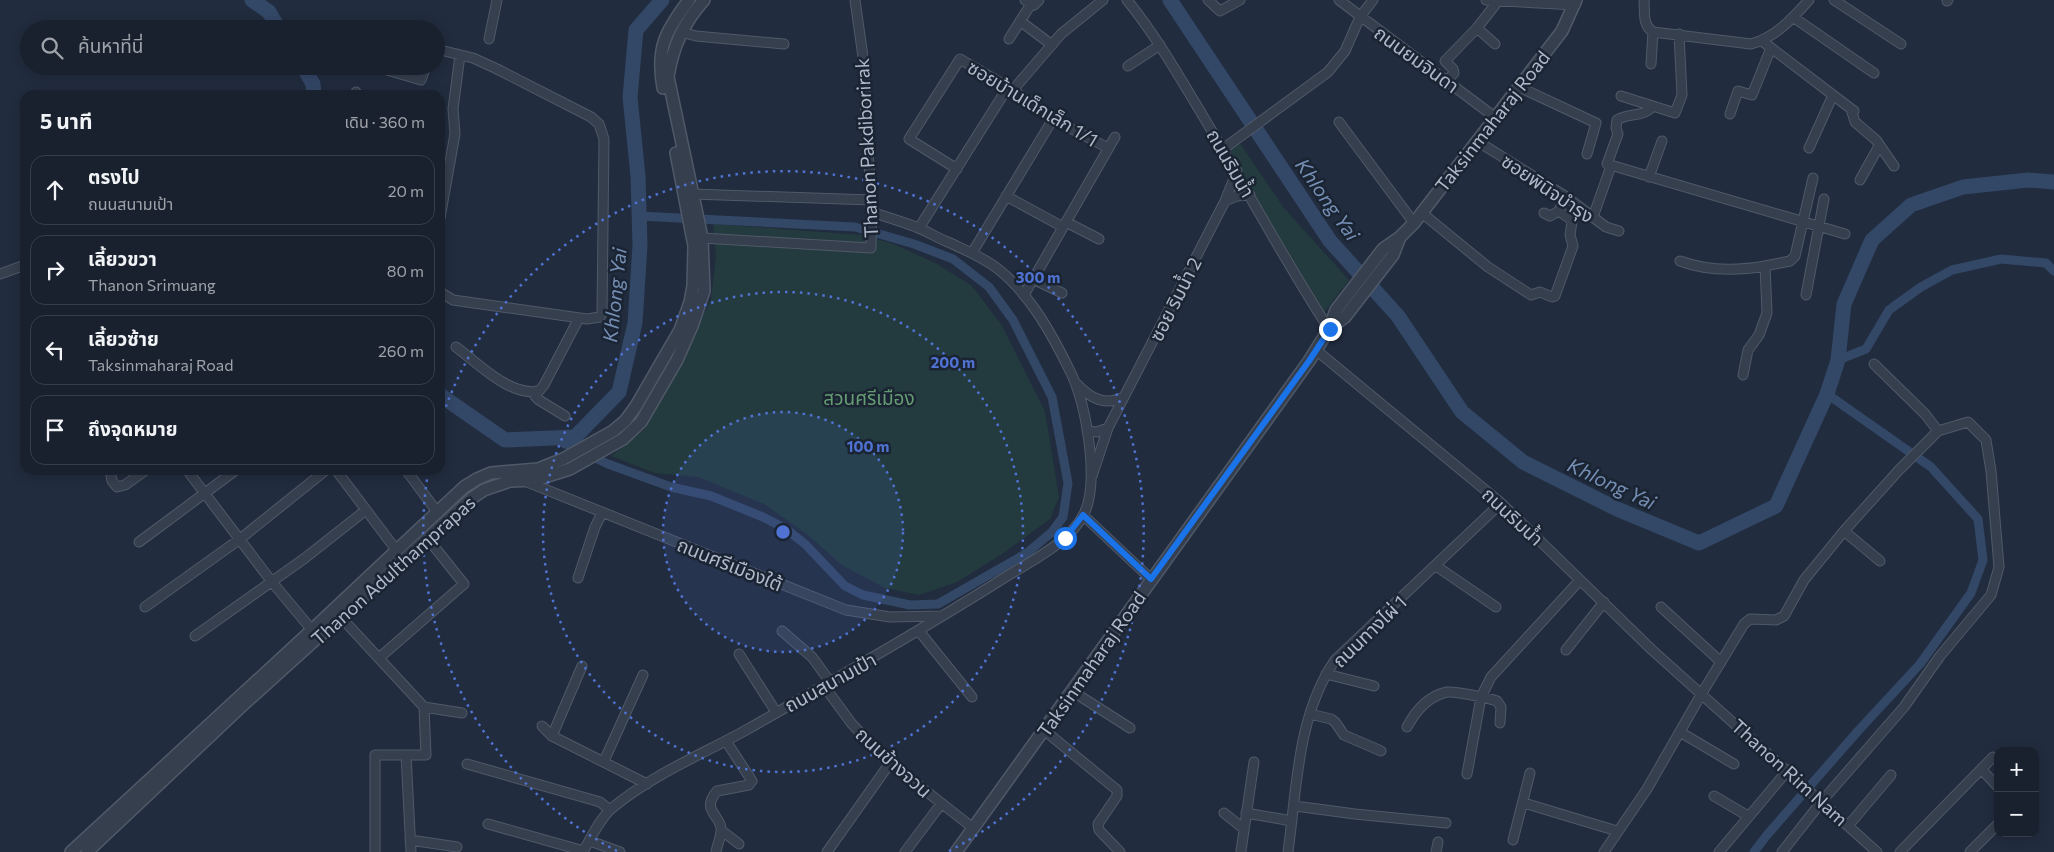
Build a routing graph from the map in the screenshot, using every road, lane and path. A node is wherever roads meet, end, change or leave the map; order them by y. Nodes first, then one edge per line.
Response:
1 (497, 0) edge
2 (689, 0) edge
3 (704, 0) edge
4 (855, 0) edge
5 (1103, 0) edge
6 (1127, 0) edge
7 (1208, 0) edge
8 (1240, 0) edge
9 (1339, 0) edge
10 (1373, 0) edge
11 (1486, 0) edge
12 (1644, 0) edge
13 (1809, 0) edge
14 (1834, 0) edge
15 (1032, 1) edge
16 (1498, 1) edge
17 (1576, 2) edge
18 (1794, 16) junction
19 (1360, 17) junction
20 (1020, 21) junction
21 (1476, 28) junction
22 (682, 32) junction
23 (1653, 32) junction
24 (1679, 34) junction
25 (489, 39) dead end
26 (1009, 39) dead end
27 (1762, 41) junction
28 (784, 44) dead end
29 (1495, 44) dead end
30 (1901, 44) dead end
31 (1052, 45) junction
32 (1160, 46) junction
33 (1771, 48) junction
34 (445, 51) edge
35 (460, 55) junction
36 (1650, 64) dead end
37 (1128, 66) dead end
38 (1874, 72) dead end
39 (404, 75) edge
40 (423, 75) edge
41 (1447, 81) junction
42 (1519, 87) junction
43 (1010, 89) junction
44 (1834, 95) junction
45 (1621, 96) dead end
46 (1652, 107) junction
47 (1730, 114) dead end
48 (1496, 118) junction
49 (1053, 119) junction
50 (1339, 122) dead end
51 (1115, 137) dead end
52 (1477, 141) junction
53 (1662, 141) dead end
54 (1879, 146) junction
55 (1108, 148) junction
56 (1809, 148) dead end
57 (1223, 149) junction
58 (1587, 154) dead end
59 (1611, 166) junction
60 (1894, 166) dead end
61 (445, 167) edge
62 (957, 169) junction
63 (449, 170) junction
64 (1237, 171) junction
65 (1649, 177) junction
66 (1813, 178) dead end
67 (1860, 180) dead end
68 (445, 191) edge
69 (692, 194) junction
70 (1250, 195) junction
71 (1006, 196) junction
72 (1565, 196) junction
73 (1824, 199) dead end
74 (872, 200) junction
75 (1225, 201) junction
76 (691, 208) junction
77 (1559, 211) junction
78 (1422, 213) junction
79 (1544, 213) dead end
80 (872, 216) junction
81 (1593, 217) junction
82 (1802, 221) junction
83 (1414, 223) junction
84 (1064, 225) junction
85 (1820, 226) junction
86 (919, 228) junction
87 (1619, 231) dead end
88 (1845, 234) dead end
89 (698, 235) junction
90 (1099, 239) dead end
91 (972, 253) junction
92 (1680, 261) dead end
93 (1764, 266) junction
94 (20, 267) edge
95 (0, 274) edge
96 (1033, 279) junction
97 (1062, 293) dead end
98 (445, 295) edge
99 (1024, 295) junction
100 (1806, 295) dead end
101 (579, 318) junction
102 (1330, 329) junction
103 (456, 346) dead end
104 (1316, 350) junction
105 (1874, 364) dead end
106 (655, 373) junction
107 (1743, 375) dead end
108 (666, 379) junction
109 (1074, 380) junction
110 (536, 391) junction
111 (1125, 396) junction
112 (1100, 400) junction
113 (1116, 413) junction
114 (565, 416) dead end
115 (1085, 419) junction
116 (1108, 428) junction
117 (1087, 431) junction
118 (1938, 431) junction
119 (111, 475) edge
120 (139, 475) edge
121 (191, 475) edge
122 (229, 475) edge
123 (320, 475) edge
124 (340, 475) edge
125 (410, 475) edge
126 (522, 480) junction
127 (1090, 481) junction
128 (205, 493) junction
129 (1501, 503) junction
130 (366, 510) junction
131 (438, 513) junction
132 (602, 513) junction
133 (1083, 515) junction
134 (1844, 531) junction
135 (240, 539) junction
136 (428, 539) junction
137 (139, 542) dead end
138 (397, 551) junction
139 (1880, 561) dead end
140 (1436, 566) junction
141 (578, 578) dead end
142 (1151, 579) junction
143 (1580, 580) junction
144 (272, 582) junction
145 (1604, 602) junction
146 (145, 607) dead end
147 (1496, 607) dead end
148 (1661, 607) dead end
149 (337, 613) junction
150 (944, 616) junction
151 (312, 630) junction
152 (782, 631) dead end
153 (919, 631) junction
154 (195, 636) dead end
155 (1566, 650) dead end
156 (738, 654) dead end
157 (379, 658) junction
158 (1721, 662) junction
159 (582, 666) dead end
160 (1326, 674) junction
161 (643, 675) dead end
162 (828, 685) junction
163 (1374, 686) dead end
164 (1072, 691) junction
165 (1702, 693) junction
166 (972, 696) dead end
167 (1480, 698) junction
168 (424, 707) junction
169 (776, 712) junction
170 (462, 713) dead end
171 (1310, 714) junction
172 (1500, 723) dead end
173 (542, 726) dead end
174 (1407, 727) dead end
175 (1130, 728) dead end
176 (1044, 730) junction
177 (1680, 732) junction
178 (552, 736) junction
179 (726, 741) junction
180 (1382, 751) dead end
181 (406, 755) junction
182 (1993, 757) dead end
183 (604, 761) junction
184 (1254, 762) dead end
185 (890, 763) junction
186 (466, 764) dead end
187 (1734, 764) dead end
188 (1981, 769) junction
189 (1789, 771) junction
190 (1530, 773) dead end
191 (1467, 774) dead end
192 (1891, 775) dead end
193 (647, 784) junction
194 (1994, 784) edge
195 (1714, 796) dead end
196 (1821, 800) junction
197 (1524, 803) junction
198 (941, 804) junction
199 (1294, 806) junction
200 (610, 810) junction
201 (124, 811) junction
202 (1224, 813) dead end
203 (1246, 813) junction
204 (1748, 816) junction
205 (1292, 822) junction
206 (1446, 823) dead end
207 (488, 824) dead end
208 (1848, 826) junction
209 (973, 828) junction
210 (1244, 828) junction
211 (1994, 828) edge
212 (721, 830) junction
213 (1617, 831) junction
214 (410, 840) junction
215 (1513, 840) dead end
216 (590, 841) junction
217 (1438, 842) dead end
218 (739, 844) dead end
219 (457, 847) dead end
220 (584, 851) edge
221 (1241, 851) edge
222 (1606, 851) edge
223 (72, 852) edge
224 (87, 852) edge
225 (375, 852) edge
226 (411, 852) edge
227 (620, 852) edge
228 (716, 852) edge
229 (827, 852) edge
230 (905, 852) edge
231 (956, 852) edge
232 (1120, 852) edge
233 (1288, 852) edge
234 (1436, 852) edge
235 (1719, 852) edge
236 (1782, 852) edge
237 (1877, 852) edge
238 (1900, 852) edge
239 (1970, 852) edge

1 - 25 street
2 - 76 street, Thanon Adulthamprapas
3 - 22 street, Thanon Adulthamprapas
4 - 74 street, Thanon Pakdiborirak
5 - 31 street
6 - 32 street, ถนนริมน้ำ
7 - 8 street
9 - 19 street, ถนนยมจินดา
10 - 19 street
11 - 16 street
12 - 23 street
13 - 18 street
14 - 30 street
15 - 20 street
16 - 17 street
16 - 21 street
17 - 42 street, Taksinmaharaj Road
18 - 27 street
18 - 38 street
19 - 41 street, ถนนยมจินดา
19 - 57 street
20 - 26 street
20 - 31 street
21 - 29 street
21 - 41 street
22 - 28 street
22 - 69 street, Thanon Adulthamprapas
23 - 24 street
23 - 36 street
24 - 27 street
24 - 46 street
27 - 33 street
31 - 43 street
32 - 37 street
32 - 57 street, ถนนริมน้ำ
33 - 44 street
33 - 47 street
34 - 35 street
35 - 63 street
35 - 101 street
39 - 40 street
41 - 48 street, ถนนยมจินดา
42 - 48 street, Taksinmaharaj Road
42 - 58 street
43 - 49 street, ซอยบ้านเด็กเล็ก 1/1
43 - 62 street
43 - 62 street, ซอยบ้านเด็กเล็ก 1/1
44 - 54 street
44 - 56 street
45 - 46 street
46 - 59 street
48 - 52 street, Taksinmaharaj Road
49 - 55 street, ซอยบ้านเด็กเล็ก 1/1
49 - 71 street
50 - 83 street
51 - 55 street
52 - 72 street, ซอยพินิจบำรุง
52 - 78 street, Taksinmaharaj Road
53 - 65 street
54 - 60 street
54 - 67 street
55 - 84 street
57 - 64 street, ถนนริมน้ำ
59 - 65 street
59 - 81 street
61 - 63 street
62 - 86 street
63 - 68 street
64 - 70 street, ถนนริมน้ำ
64 - 75 street, ซอย ริมน้ำ 2
65 - 82 street
66 - 82 street
69 - 74 street
69 - 76 street, Thanon Adulthamprapas
70 - 75 street
70 - 102 street, ถนนริมน้ำ
71 - 84 street
71 - 91 street
72 - 77 street
72 - 81 street, ซอยพินิจบำรุง
73 - 85 street
74 - 80 street, Thanon Pakdiborirak
75 - 111 street, ซอย ริมน้ำ 2
76 - 89 street, Thanon Adulthamprapas
77 - 78 street
77 - 79 street
78 - 83 street, Taksinmaharaj Road
80 - 86 street
80 - 89 street, Thanon Pakdiborirak
81 - 87 street, ซอยพินิจบำรุง
82 - 85 street
82 - 93 street
83 - 102 street, Taksinmaharaj Road
84 - 90 street
84 - 96 street
85 - 88 street
85 - 100 street
86 - 91 street
89 - 106 street, Thanon Adulthamprapas
89 - 108 street, Thanon Adulthamprapas
91 - 99 street
92 - 93 street
93 - 107 street
94 - 95 street
96 - 97 street
96 - 99 street
98 - 101 street
99 - 109 street
101 - 110 street
102 - 104 street, Taksinmaharaj Road
103 - 110 street
104 - 129 street, ถนนริมน้ำ
104 - 142 street, Taksinmaharaj Road
105 - 118 street
106 - 108 street
106 - 131 street, Thanon Adulthamprapas
108 - 126 street, Thanon Adulthamprapas
109 - 112 street
109 - 115 street
110 - 114 street
111 - 112 street
111 - 113 street, ซอย ริมน้ำ 2
112 - 113 street
112 - 115 street
113 - 116 street, ซอย ริมน้ำ 2
115 - 117 street
116 - 117 street
116 - 127 street, ซอย ริมน้ำ 2
117 - 127 street
118 - 134 street
118 - 196 street
119 - 120 street
121 - 128 street
122 - 128 street
123 - 135 street
124 - 130 street
125 - 131 street
126 - 132 street, ถนนศรีเมืองใต้
126 - 136 street, Thanon Adulthamprapas
127 - 133 street, ถนนสนามเป้า
128 - 135 street
128 - 137 street
129 - 140 street, ถนนทางไผ่ 1
129 - 143 street, ถนนริมน้ำ
130 - 138 street
130 - 144 street
131 - 138 street, Thanon Adulthamprapas
132 - 141 street
132 - 150 street, ถนนศรีเมืองใต้
133 - 142 street
133 - 150 street, ถนนสนามเป้า
134 - 139 street
134 - 158 street
135 - 144 street
135 - 146 street
136 - 149 street, Thanon Adulthamprapas
136 - 157 street
138 - 149 street, Thanon Adulthamprapas
140 - 147 street
140 - 160 street, ถนนทางไผ่ 1
142 - 164 street, Taksinmaharaj Road
143 - 145 street, ถนนริมน้ำ
143 - 167 street
144 - 151 street
144 - 154 street
145 - 155 street
145 - 165 street, ถนนริมน้ำ
148 - 158 street
149 - 151 street, Thanon Adulthamprapas
149 - 157 street
149 - 201 street, Thanon Adulthamprapas
150 - 153 street, ถนนสนามเป้า
151 - 201 street, Thanon Adulthamprapas
152 - 162 street, ถนนข้างจวน
153 - 162 street, ถนนสนามเป้า
153 - 166 street
156 - 169 street
157 - 168 street
158 - 165 street
159 - 178 street
160 - 163 street
160 - 171 street, ถนนทางไผ่ 1
161 - 183 street
162 - 169 street, ถนนสนามเป้า
162 - 185 street, ถนนข้างจวน
164 - 175 street
164 - 176 street, Taksinmaharaj Road
165 - 177 street
165 - 189 street, Thanon Rim Nam
167 - 172 street
167 - 174 street
167 - 191 street
168 - 170 street
168 - 181 street
169 - 179 street, ถนนสนามเป้า
171 - 180 street
171 - 199 street, ถนนทางไผ่ 1
173 - 178 street
176 - 209 street, Taksinmaharaj Road
176 - 232 street
177 - 187 street
177 - 213 street
178 - 183 street
179 - 193 street, ถนนสนามเป้า
179 - 212 street
181 - 214 street
181 - 225 street
182 - 188 street
183 - 193 street
184 - 203 street
185 - 198 street, ถนนข้างจวน
185 - 229 street
186 - 200 street
188 - 194 street
188 - 238 street
189 - 196 street, Thanon Rim Nam
189 - 204 street
190 - 197 street
192 - 208 street
193 - 200 street, ถนนสนามเป้า
195 - 204 street
196 - 208 street, Thanon Rim Nam
196 - 236 street
197 - 213 street
197 - 215 street
198 - 209 street, ถนนข้างจวน
198 - 230 street
199 - 205 street, ถนนทางไผ่ 1
199 - 206 street
200 - 216 street, ถนนสนามเป้า
201 - 223 street, Thanon Adulthamprapas
201 - 224 street, Thanon Adulthamprapas
202 - 210 street
203 - 205 street
203 - 210 street
204 - 235 street
205 - 233 street, ถนนทางไผ่ 1
207 - 220 street
208 - 237 street, Thanon Rim Nam
209 - 231 street, Taksinmaharaj Road
210 - 221 street
211 - 239 street
212 - 218 street
212 - 228 street
213 - 222 street
214 - 219 street
214 - 226 street
216 - 220 street, ถนนสนามเป้า
216 - 227 street
217 - 234 street

